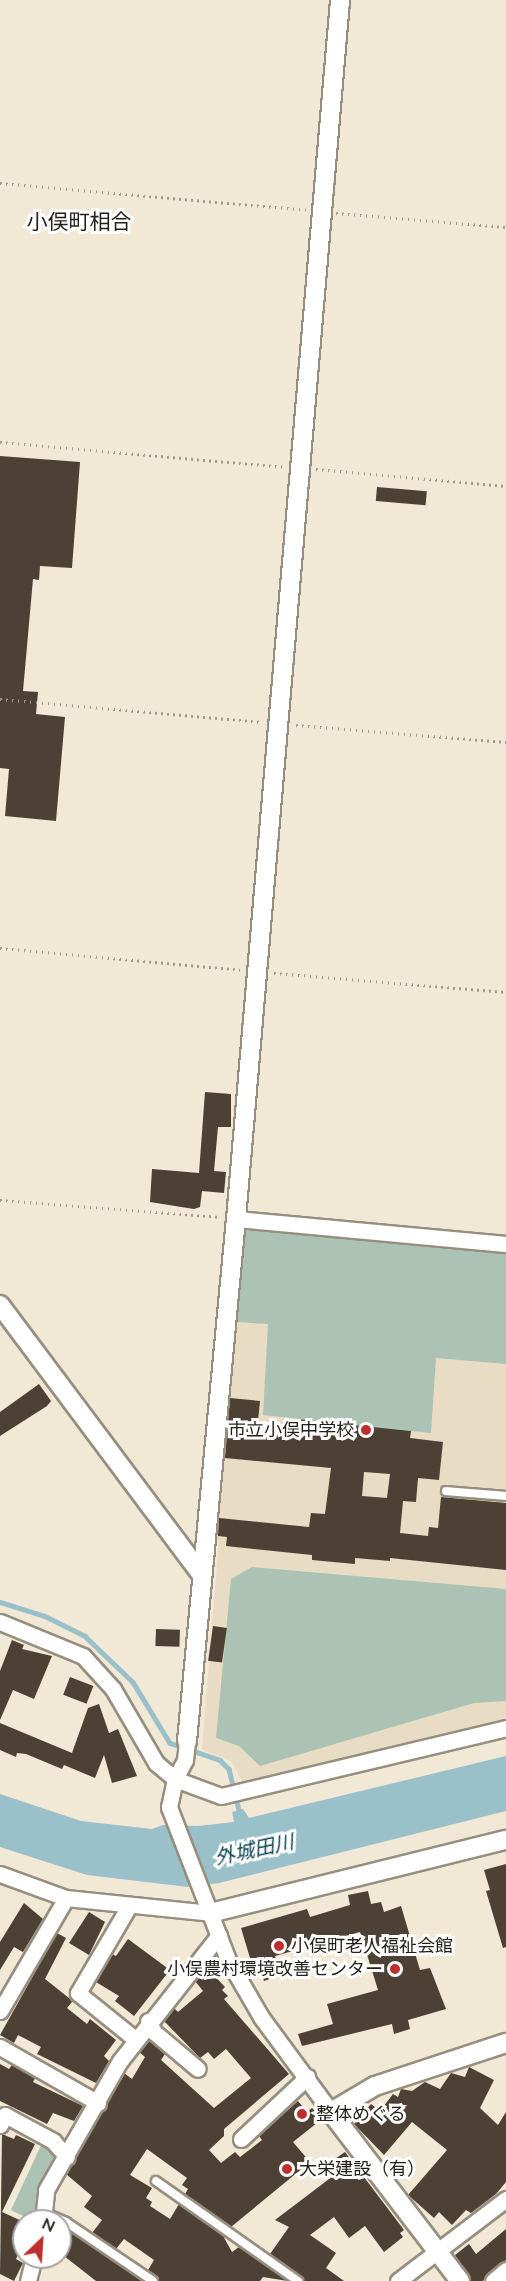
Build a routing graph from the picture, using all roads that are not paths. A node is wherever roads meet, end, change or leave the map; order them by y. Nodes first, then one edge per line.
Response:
1 (340, 0) edge
2 (236, 1219) junction
3 (506, 1244) edge
4 (0, 1305) edge
5 (446, 1491) dead end
6 (506, 1496) edge
7 (201, 1574) junction
8 (0, 1622) edge
9 (506, 1728) edge
10 (186, 1749) joint
11 (174, 1779) junction
12 (506, 1840) edge
13 (0, 1874) edge
14 (66, 1898) junction
15 (129, 1906) junction
16 (208, 1907) junction
17 (219, 1935) junction
18 (0, 2011) edge
19 (148, 2021) junction
20 (135, 2039) junction
21 (506, 2043) edge
22 (0, 2047) edge
23 (198, 2069) dead end
24 (307, 2077) junction
25 (98, 2103) junction
26 (331, 2112) junction
27 (0, 2125) edge
28 (242, 2139) dead end
29 (67, 2157) junction
30 (156, 2181) dead end
31 (506, 2199) edge
32 (45, 2209) edge
33 (72, 2226) edge
34 (438, 2253) junction
35 (506, 2270) edge
36 (153, 2281) edge
37 (298, 2281) edge
38 (398, 2281) edge
39 (460, 2281) edge
40 (493, 2281) edge

1 - 2 street
2 - 3 street
2 - 7 street
4 - 7 street
5 - 6 lane
7 - 10 street
8 - 11 street
9 - 11 street
10 - 11 street
11 - 16 street
12 - 16 street
13 - 14 street
14 - 15 street
14 - 18 street
15 - 16 street
15 - 20 street
16 - 17 street
17 - 19 street
17 - 24 street
19 - 20 street
19 - 23 street
20 - 25 street
21 - 26 street
22 - 25 street
24 - 26 street
24 - 28 street
25 - 29 street
26 - 34 street
27 - 29 street
29 - 32 street
30 - 37 lane
31 - 34 street
33 - 36 lane
34 - 38 street
34 - 39 street
35 - 40 street

